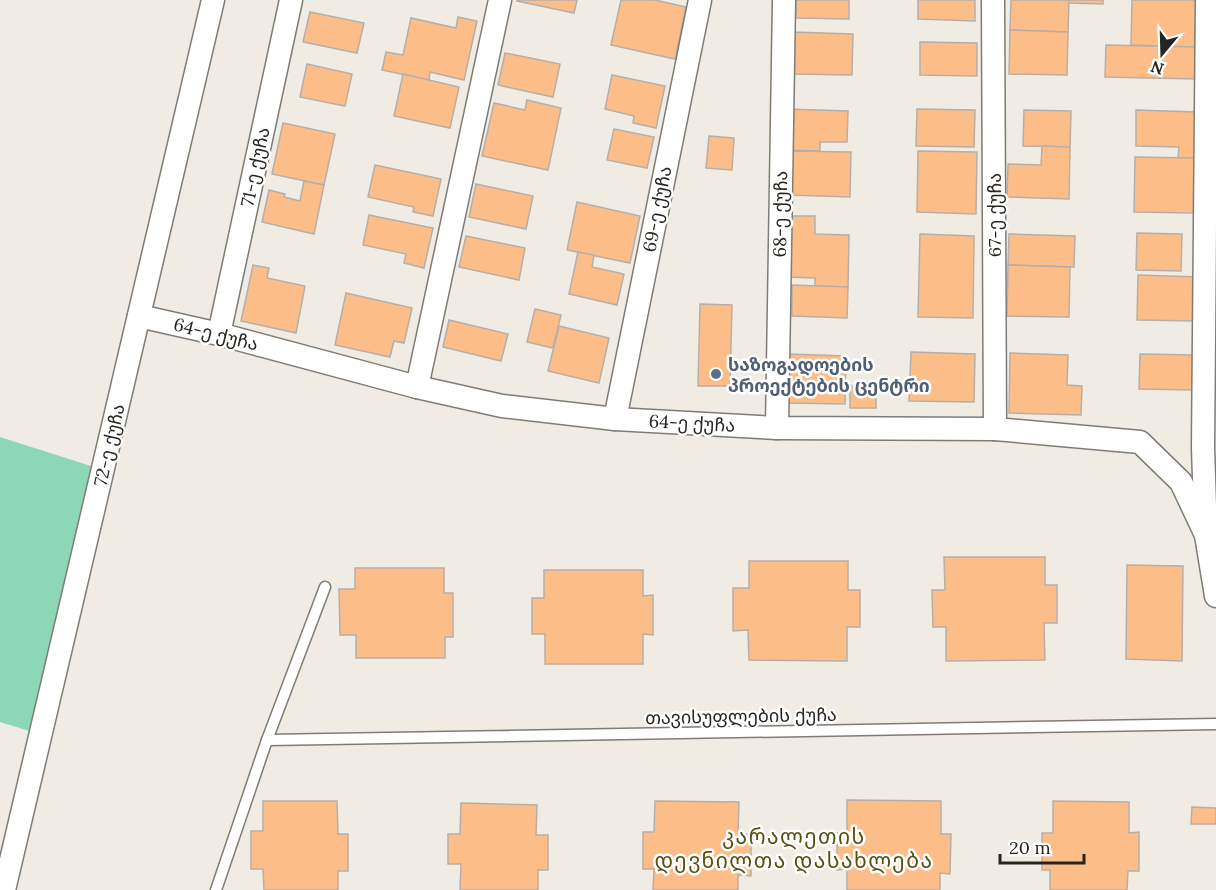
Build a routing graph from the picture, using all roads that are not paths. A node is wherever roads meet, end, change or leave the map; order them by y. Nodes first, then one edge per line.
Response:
1 (213, 0) edge
2 (291, 0) edge
3 (500, 0) edge
4 (700, 0) edge
5 (784, 0) edge
6 (993, 0) edge
7 (1207, 0) edge
8 (139, 316) junction
9 (219, 334) junction
10 (417, 387) junction
11 (615, 419) junction
12 (777, 428) junction
13 (995, 429) junction
14 (1206, 535) junction
15 (325, 587) dead end
16 (1216, 596) edge
17 (1216, 724) edge
18 (267, 740) junction
19 (4, 890) edge
20 (216, 890) edge

1 - 8 street, 72-ე ქუჩა
2 - 9 street, 71-ე ქუჩა
3 - 10 street
4 - 11 street, 69-ე ქუჩა
5 - 12 street, 68-ე ქუჩა
6 - 13 street, 67-ე ქუჩა
7 - 14 street
8 - 9 street, 64-ე ქუჩა
8 - 19 street, 72-ე ქუჩა
9 - 10 street, 64-ე ქუჩა
10 - 11 street, 64-ე ქუჩა
11 - 12 street, 64-ე ქუჩა
12 - 13 street, 64-ე ქუჩა
13 - 14 street, 64-ე ქუჩა
14 - 16 street
15 - 18 lane
17 - 18 lane, თავისუფლების ქუჩა
18 - 20 lane

